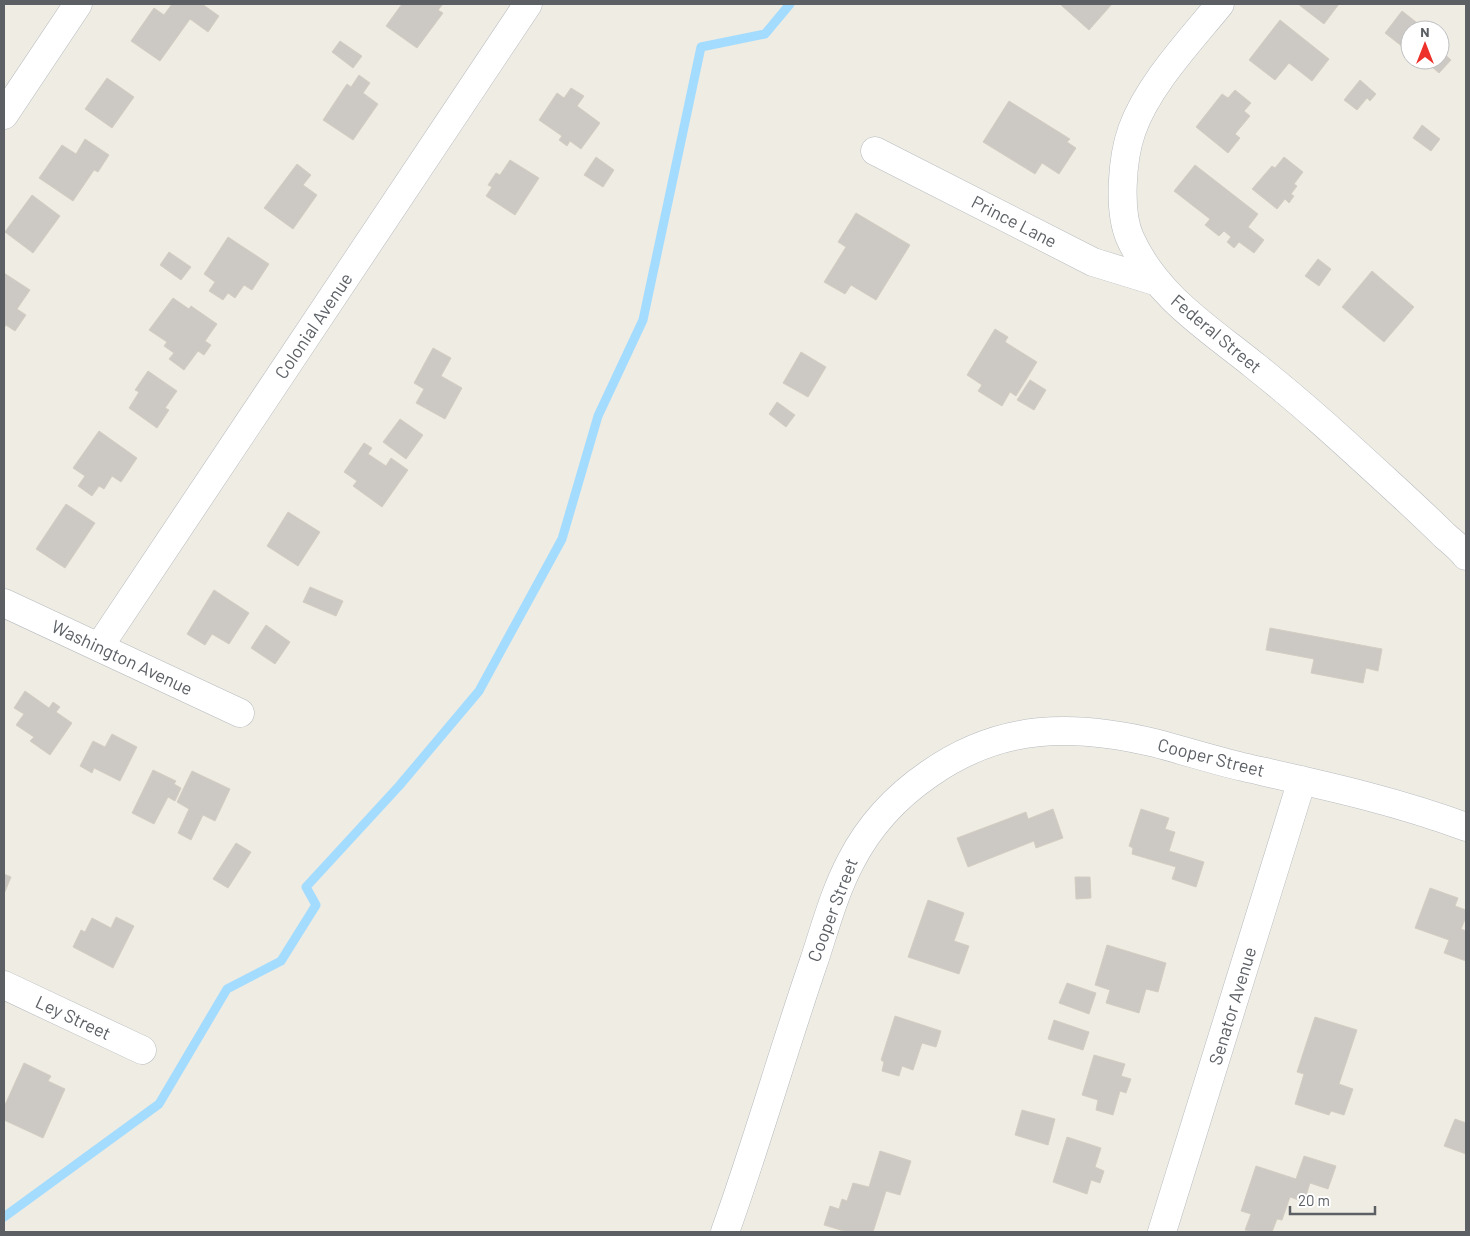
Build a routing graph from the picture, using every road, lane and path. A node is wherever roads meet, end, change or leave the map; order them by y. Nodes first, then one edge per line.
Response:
1 (78, 4) edge
2 (528, 4) edge
3 (1220, 4) edge
4 (4, 115) edge
5 (875, 151) dead end
6 (1158, 282) junction
7 (1466, 556) edge
8 (4, 603) edge
9 (99, 647) junction
10 (240, 713) dead end
11 (1302, 780) junction
12 (1466, 827) edge
13 (4, 986) edge
14 (142, 1050) dead end
15 (725, 1232) edge
16 (1162, 1232) edge

1 - 4 street
2 - 9 street, Colonial Avenue
3 - 6 street, Federal Street
5 - 6 street, Prince Lane
6 - 7 street, Federal Street
8 - 9 street, Washington Avenue
9 - 10 street, Washington Avenue
11 - 12 street, Cooper Street
11 - 15 street, Cooper Street
11 - 16 street, Senator Avenue
13 - 14 street, Ley Street

